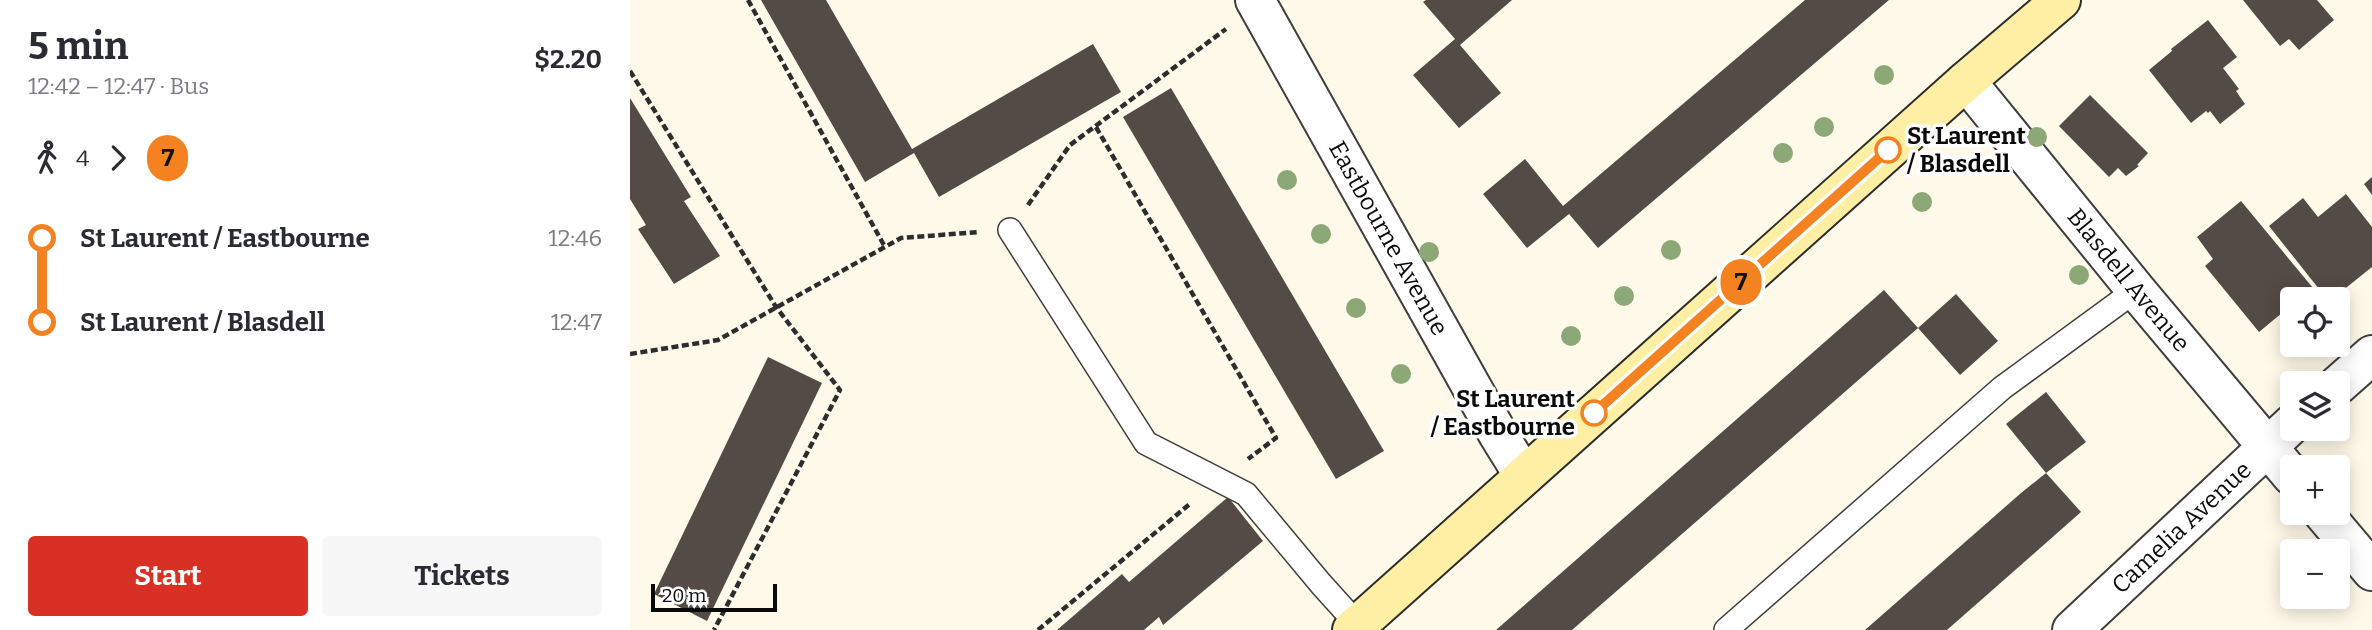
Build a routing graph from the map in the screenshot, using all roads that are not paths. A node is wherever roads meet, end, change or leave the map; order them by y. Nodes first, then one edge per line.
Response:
1 (2061, 0) edge
2 (1258, 2) edge
3 (1966, 81) junction
4 (1010, 230) road end
5 (2136, 290) junction
6 (2372, 355) edge
7 (2350, 374) edge
8 (2280, 435) edge
9 (1524, 476) junction
10 (2333, 525) edge
11 (2372, 571) edge
12 (1355, 627) edge
13 (1726, 630) edge
14 (2072, 630) edge

1 - 3 street
2 - 9 street, Eastbourne Avenue
3 - 5 street, Blasdell Avenue
3 - 9 street
4 - 12 lane
5 - 8 street, Blasdell Avenue
5 - 13 lane
6 - 7 street
8 - 14 street, Camelia Avenue
9 - 12 street
10 - 11 street

